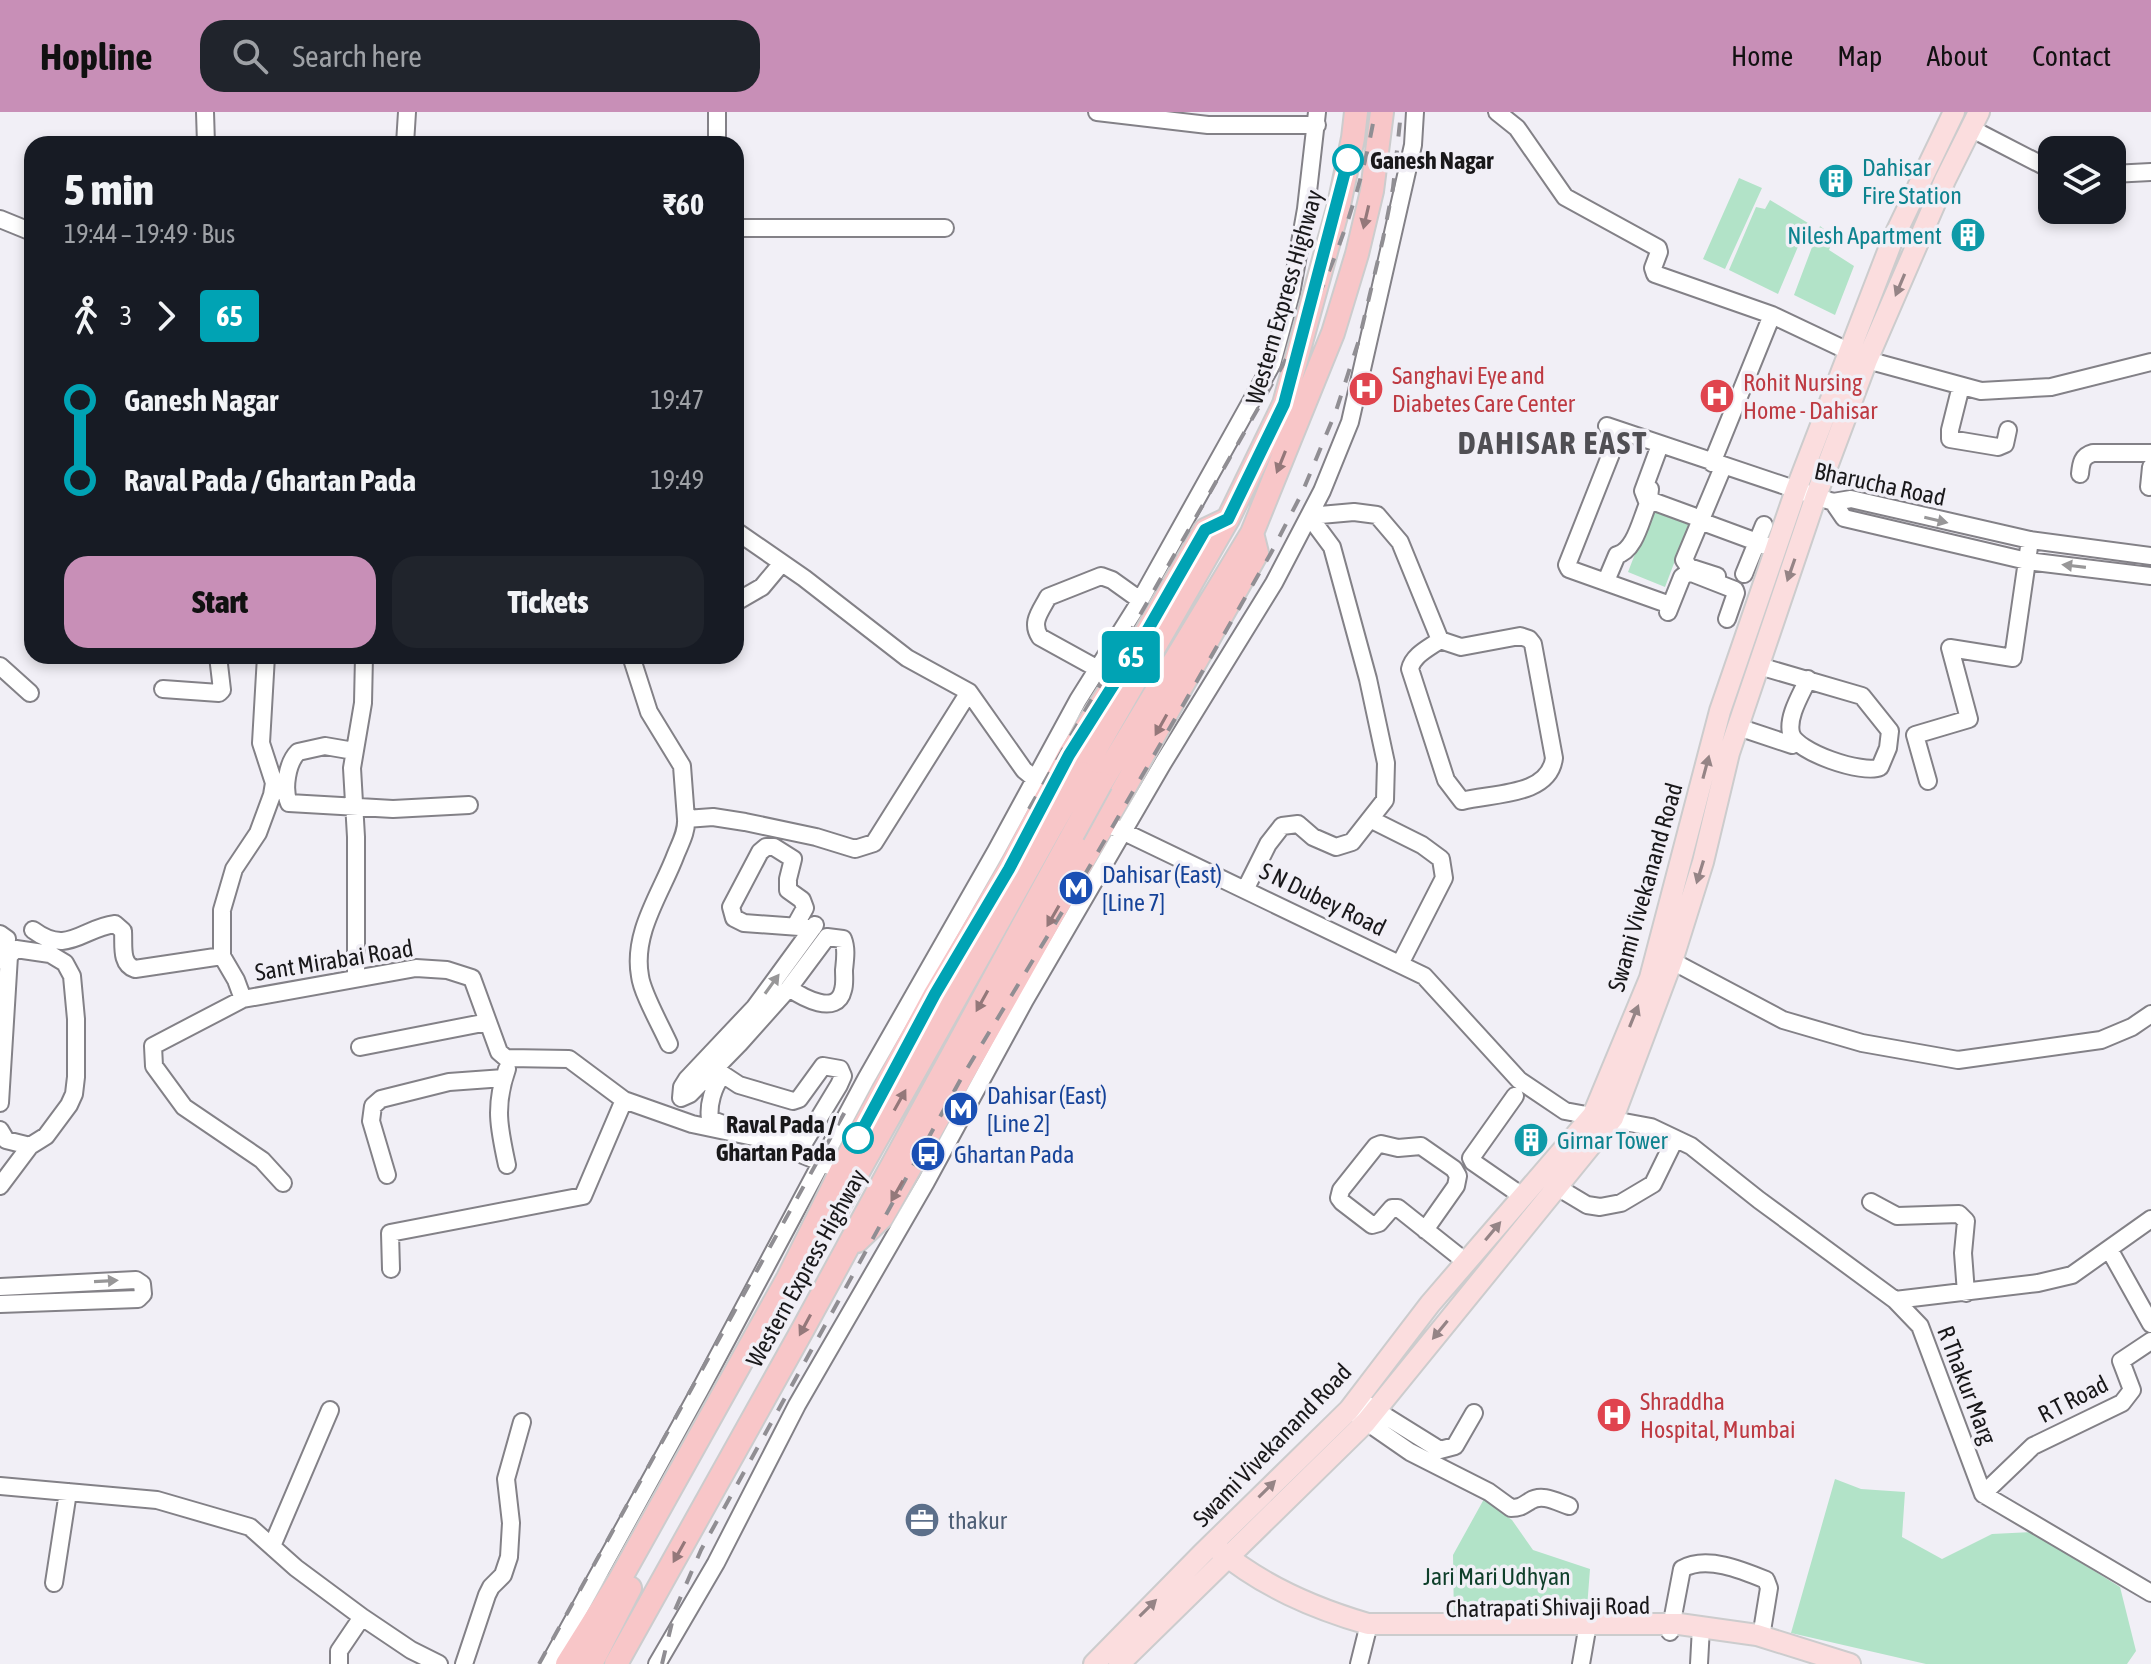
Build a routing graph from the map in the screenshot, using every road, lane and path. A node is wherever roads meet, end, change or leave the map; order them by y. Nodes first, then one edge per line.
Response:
1 (205, 112) edge
2 (407, 112) edge
3 (717, 112) edge
4 (1097, 112) edge
5 (1356, 112) edge
6 (1382, 112) edge
7 (1415, 112) edge
8 (1497, 112) edge
9 (1954, 112) edge
10 (1127, 114) edge
11 (1317, 118) edge
12 (1973, 118) edge
13 (206, 136) edge
14 (406, 136) edge
15 (717, 136) edge
16 (2038, 162) edge
17 (2151, 172) edge
18 (2126, 173) edge
19 (0, 219) edge
20 (744, 228) edge
21 (945, 228) dead end
22 (24, 229) edge
23 (1772, 315) junction
24 (1848, 350) junction
25 (1867, 360) junction
26 (2151, 362) edge
27 (1961, 386) junction
28 (2008, 430) dead end
29 (1660, 445) junction
30 (2151, 453) edge
31 (1718, 465) junction
32 (2151, 467) edge
33 (2080, 474) dead end
34 (1648, 477) junction
35 (2149, 487) dead end
36 (1796, 490) junction
37 (1824, 499) junction
38 (1309, 516) junction
39 (1697, 518) junction
40 (1228, 519) junction
41 (1764, 525) dead end
42 (1252, 533) junction
43 (744, 537) edge
44 (2030, 540) junction
45 (1766, 546) junction
46 (2151, 556) edge
47 (2027, 561) junction
48 (782, 563) junction
49 (1744, 574) dead end
50 (1717, 576) dead end
51 (2151, 576) edge
52 (1606, 581) junction
53 (744, 597) edge
54 (1140, 600) junction
55 (1727, 619) dead end
56 (1440, 640) junction
57 (1760, 663) junction
58 (219, 664) edge
59 (266, 664) edge
60 (364, 664) edge
61 (634, 664) edge
62 (0, 666) edge
63 (1098, 669) junction
64 (1808, 679) junction
65 (163, 689) dead end
66 (969, 692) junction
67 (30, 693) dead end
68 (1738, 727) junction
69 (1792, 745) dead end
70 (354, 751) junction
71 (1092, 778) junction
72 (1928, 781) dead end
73 (1042, 786) junction
74 (469, 805) dead end
75 (354, 806) junction
76 (686, 819) junction
77 (1370, 819) junction
78 (1114, 828) junction
79 (1063, 829) junction
80 (1246, 888) junction
81 (33, 930) dead end
82 (811, 931) junction
83 (0, 934) edge
84 (222, 956) junction
85 (1672, 961) junction
86 (1400, 964) junction
87 (356, 977) junction
88 (789, 988) junction
89 (240, 990) junction
90 (0, 1011) edge
91 (2151, 1014) edge
92 (488, 1022) junction
93 (749, 1024) junction
94 (669, 1044) dead end
95 (360, 1047) dead end
96 (511, 1060) junction
97 (678, 1065) dead end
98 (712, 1069) junction
99 (504, 1078) junction
100 (683, 1090) junction
101 (1515, 1096) dead end
102 (624, 1100) junction
103 (0, 1103) edge
104 (709, 1113) junction
105 (1603, 1116) junction
106 (673, 1118) junction
107 (692, 1124) junction
108 (862, 1129) junction
109 (0, 1130) edge
110 (1675, 1139) junction
111 (834, 1140) junction
112 (30, 1146) junction
113 (803, 1147) junction
114 (507, 1165) dead end
115 (832, 1167) junction
116 (387, 1175) dead end
117 (283, 1183) dead end
118 (0, 1186) edge
119 (1557, 1187) junction
120 (1522, 1196) junction
121 (1871, 1202) dead end
122 (2151, 1219) edge
123 (1425, 1230) junction
124 (824, 1233) junction
125 (2109, 1249) junction
126 (842, 1256) junction
127 (1466, 1262) junction
128 (391, 1269) dead end
129 (1452, 1278) junction
130 (64, 1283) junction
131 (0, 1287) edge
132 (1966, 1293) junction
133 (1470, 1294) junction
134 (1895, 1300) junction
135 (65, 1301) junction
136 (0, 1304) edge
137 (2151, 1324) edge
138 (2151, 1341) edge
139 (330, 1410) dead end
140 (1362, 1410) junction
141 (1474, 1413) dead end
142 (522, 1422) dead end
143 (0, 1486) edge
144 (68, 1492) junction
145 (1983, 1494) junction
146 (1569, 1506) dead end
147 (272, 1546) junction
148 (1207, 1548) junction
149 (1224, 1562) junction
150 (54, 1583) dead end
151 (2151, 1593) edge
152 (362, 1617) junction
153 (1587, 1628) junction
154 (1671, 1628) junction
155 (1368, 1629) junction
156 (1701, 1631) junction
157 (1761, 1637) junction
158 (1119, 1654) edge
159 (339, 1664) edge
160 (439, 1664) edge
161 (464, 1664) edge
162 (549, 1664) edge
163 (567, 1664) edge
164 (591, 1664) edge
165 (616, 1664) edge
166 (657, 1664) edge
167 (1094, 1664) edge
168 (1359, 1664) edge
169 (1581, 1664) edge
170 (1699, 1664) edge
171 (1815, 1664) edge
172 (1850, 1664) edge

1 - 13 street
2 - 14 street
3 - 15 street
4 - 10 street
5 - 40 highway, Western Express Highway
6 -> 42 highway, Western Express Highway
7 - 38 street
8 - 23 street
9 - 24 main road, Swami Vivekanand Road
10 - 11 street
11 - 54 street
12 - 16 street
12 -> 25 main road, Swami Vivekanand Road
17 - 18 street
19 - 22 street
20 - 21 street
23 - 24 street
23 - 31 street
24 - 25 street
24 - 36 main road, Swami Vivekanand Road
25 - 27 street
25 - 37 main road, Swami Vivekanand Road
26 - 27 street
27 - 28 street
29 - 31 street, Bharucha Road
29 - 34 street
29 - 52 street, Bharucha Road
30 - 33 street
31 - 36 street, Bharucha Road
31 - 39 street
32 - 35 street
34 - 39 street
34 - 52 street
36 - 37 street, Bharucha Road
36 - 45 main road, Swami Vivekanand Road
37 -> 44 street, Bharucha Road
37 - 47 street
37 -> 57 main road, Swami Vivekanand Road
38 - 56 street
38 - 77 street
38 - 78 street
39 - 45 street
39 - 50 street
40 - 71 highway, Western Express Highway
40 - 73 highway
41 - 45 street
42 - 71 highway, Western Express Highway
42 -> 78 highway
43 - 48 street, S N Dubey Road
44 - 46 street, Bharucha Road
44 - 47 street
45 - 49 street
105 -> 45 main road, Swami Vivekanand Road
51 -> 47 street
47 - 72 street
48 - 53 street
48 - 66 street, S N Dubey Road
52 - 55 street
54 - 63 street
54 - 63 street
56 - 56 street
57 - 64 street
57 - 68 main road, Swami Vivekanand Road
58 - 65 street
59 - 84 street
60 - 70 street
61 - 76 street
62 - 67 street
63 - 73 street
64 - 64 street
66 - 73 street, S N Dubey Road
66 - 76 street
68 - 69 street
68 -> 85 main road, Swami Vivekanand Road
70 - 75 street
70 - 75 street
71 - 79 highway, Western Express Highway, bridge
73 - 78 street, S N Dubey Road
73 - 108 highway
73 - 111 street
74 - 75 street
75 - 87 street
76 - 94 street
77 - 80 street
77 - 86 street
78 - 80 street, S N Dubey Road
78 -> 126 highway
78 - 166 street
124 -> 79 highway, Western Express Highway
79 -> 126 highway, Western Express Highway
80 - 86 street, S N Dubey Road
81 - 84 street
82 - 82 street
82 - 88 street
82 - 88 street
93 -> 82 street
83 - 90 street
84 - 89 street
85 - 91 street
85 - 105 main road, Swami Vivekanand Road
86 - 105 street, S N Dubey Road
87 - 89 street, Sant Mirabai Road
87 - 92 street, Sant Mirabai Road
88 - 93 street
89 - 117 street, Sant Mirabai Road
92 - 95 street
92 - 96 street, Sant Mirabai Road
93 - 98 street
96 - 99 street
96 - 102 street
97 - 100 street
98 - 100 street
98 - 104 street
98 - 113 street
99 - 114 street
99 - 116 street
100 - 106 street
101 - 120 street
102 - 106 street
102 - 128 street
103 - 112 street
104 - 107 street
104 - 113 street
105 - 110 street, R Thakur Marg
105 - 119 main road, Swami Vivekanand Road
105 - 120 main road, Swami Vivekanand Road
106 - 107 street
107 - 113 street
108 - 111 highway
108 - 115 highway
109 - 112 street
110 - 119 street
110 - 134 street, R Thakur Marg
111 - 115 street
112 - 118 street
113 - 115 street
115 - 124 highway
115 - 162 street
115 - 163 highway
119 - 133 main road, Swami Vivekanand Road
127 -> 120 main road, Swami Vivekanand Road
121 - 132 street
122 - 125 street
123 - 123 street
123 - 127 street
124 - 164 highway, Western Express Highway
125 - 132 street
125 - 137 street
126 -> 165 highway, Western Express Highway
127 - 129 main road, Swami Vivekanand Road
129 - 133 main road
129 - 140 main road, Swami Vivekanand Road
130 - 131 street
130 - 135 street
130 -> 135 street
132 - 134 street
133 -> 140 main road, Swami Vivekanand Road
134 - 145 street, R Thakur Marg
135 - 136 street
138 - 145 street, R T Road
139 - 147 street
140 - 141 street
140 - 146 street
148 -> 140 main road, Swami Vivekanand Road
140 - 149 main road, Swami Vivekanand Road
142 - 161 street
143 - 144 street
144 - 147 street
144 - 150 street
145 - 151 street
147 - 152 street
148 - 149 main road
158 -> 148 main road, Swami Vivekanand Road
149 - 155 main road
149 - 158 main road, Swami Vivekanand Road
152 - 159 street
152 - 160 street
153 - 154 main road
153 - 155 main road
153 - 169 street
154 - 156 main road
154 - 157 street
155 - 168 street
156 - 157 main road
156 - 170 street
156 - 171 main road
157 - 172 main road
158 - 167 main road, Swami Vivekanand Road

